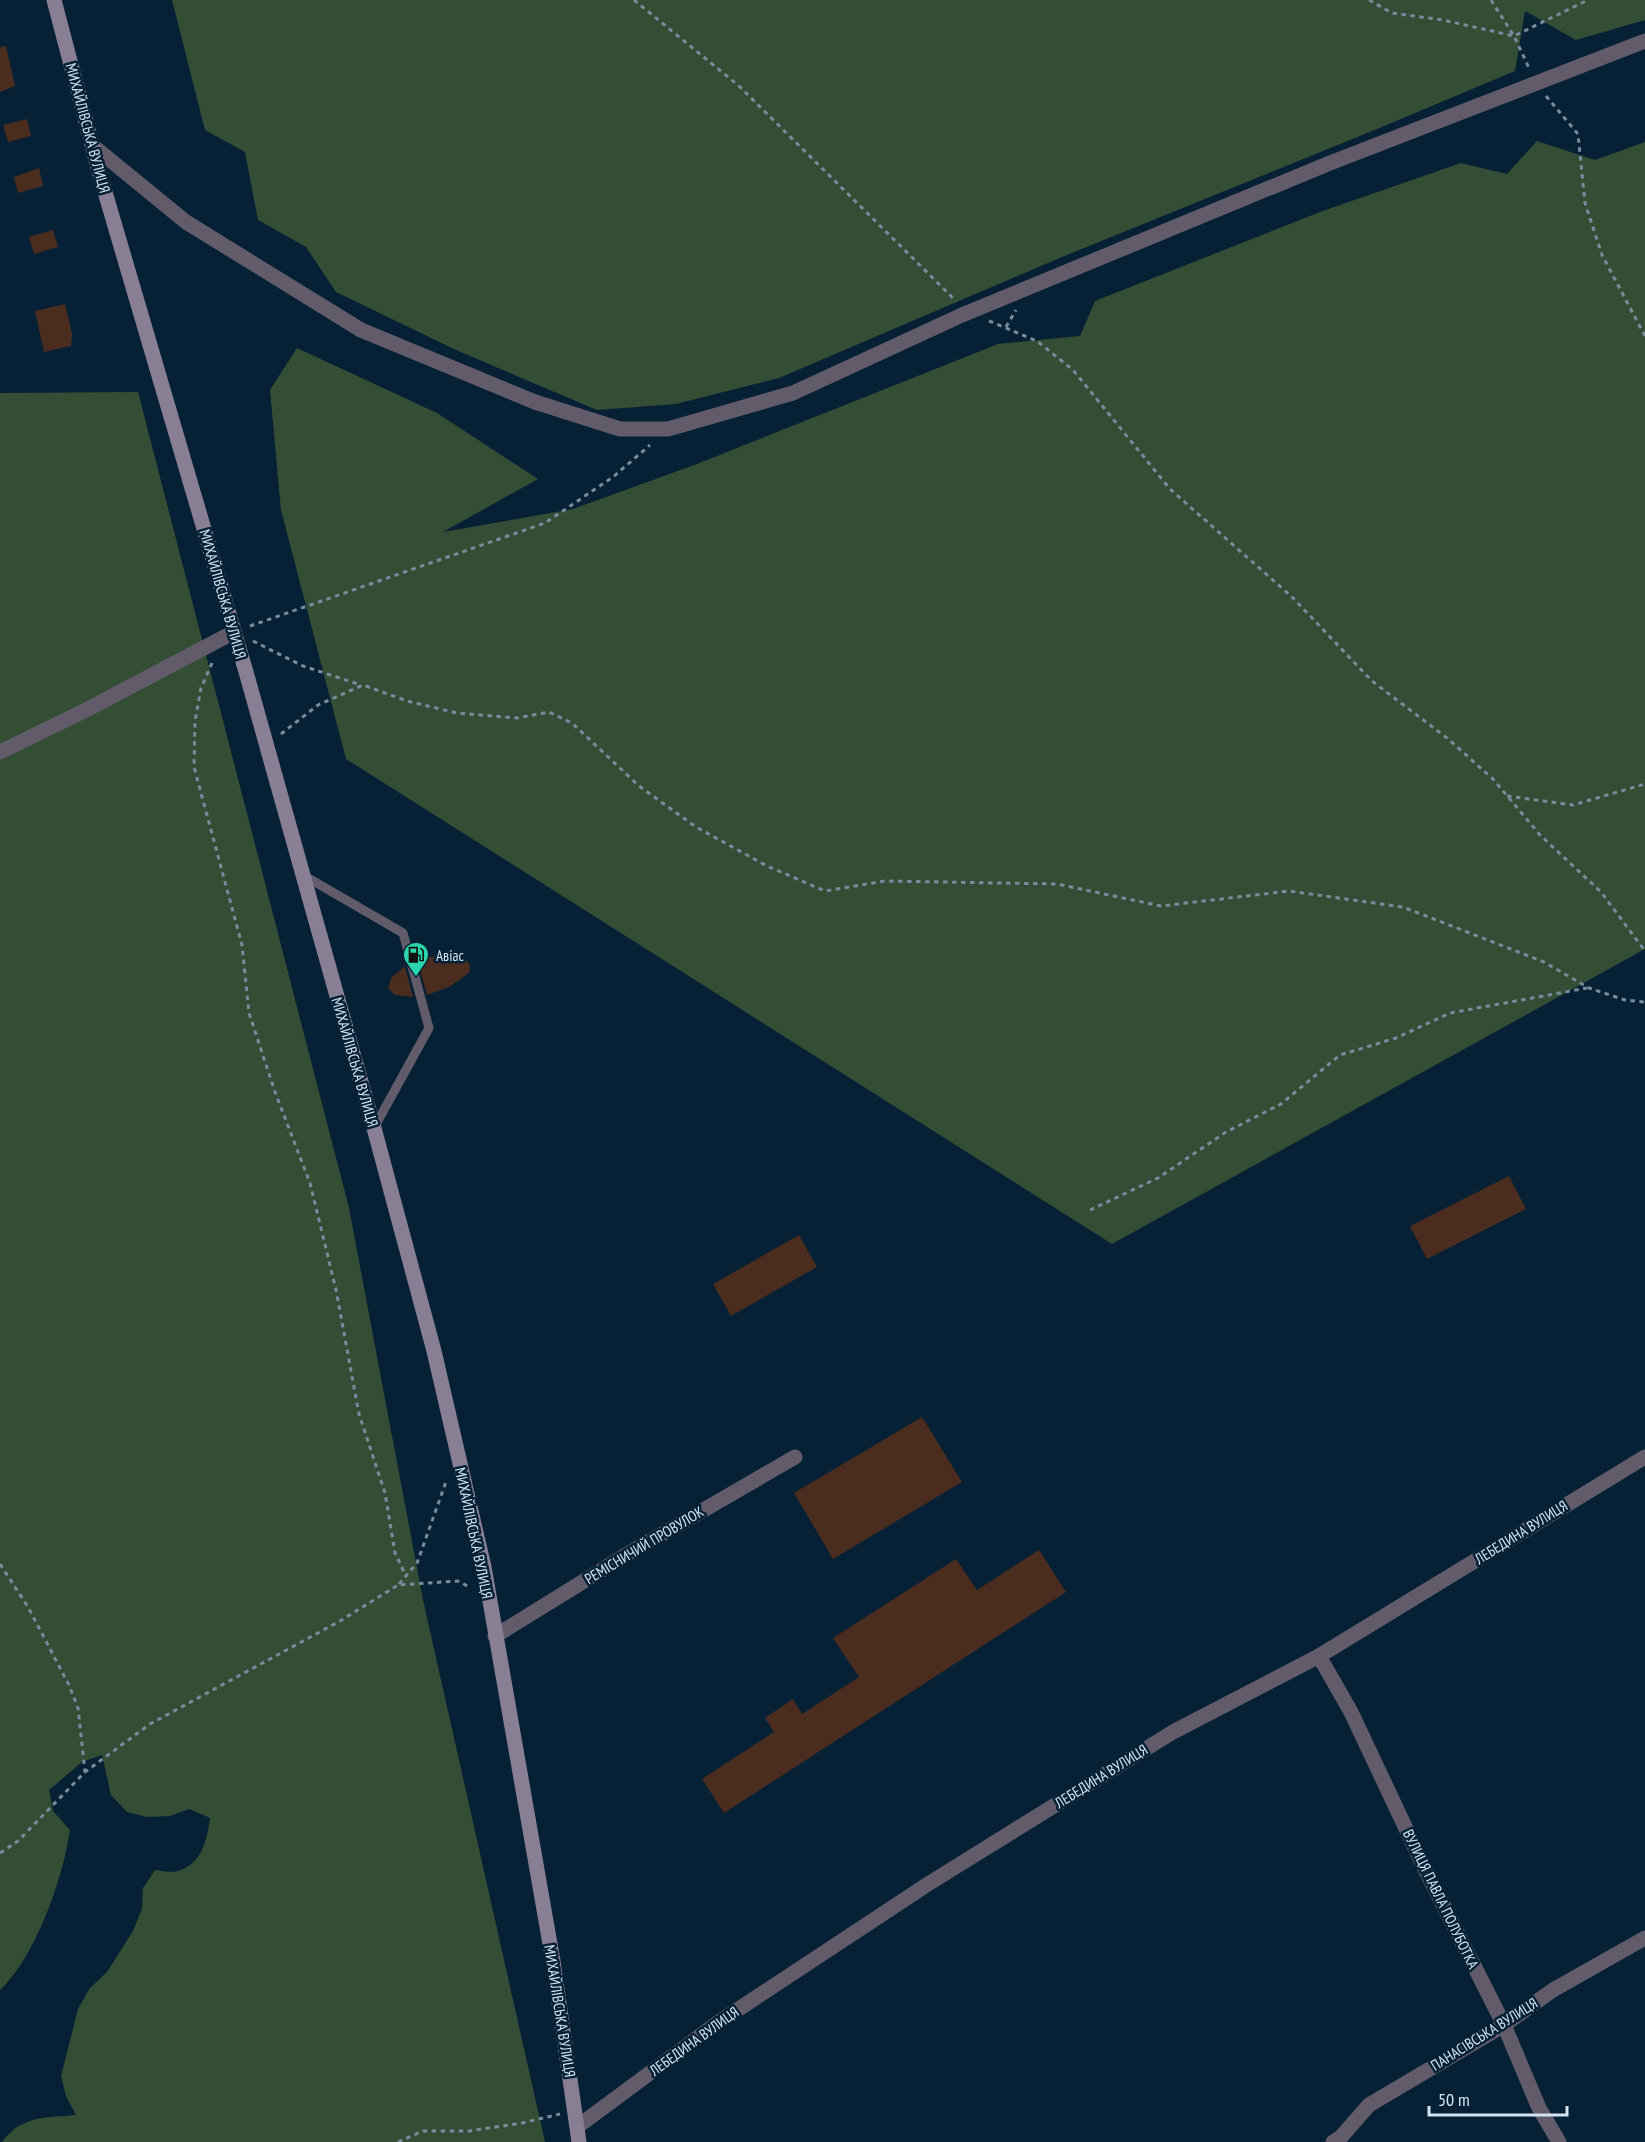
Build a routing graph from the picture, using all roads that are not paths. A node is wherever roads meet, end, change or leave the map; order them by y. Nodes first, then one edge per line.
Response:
1 (54, 0) edge
2 (1645, 41) edge
3 (93, 146) junction
4 (227, 635) junction
5 (0, 752) edge
6 (301, 873) junction
7 (374, 1128) junction
8 (795, 1457) dead end
9 (1645, 1457) edge
10 (495, 1636) junction
11 (1319, 1656) junction
12 (1645, 1938) edge
13 (1504, 2025) junction
14 (578, 2134) edge
15 (1333, 2142) edge
16 (1559, 2142) edge

1 - 3 main road, МИХАЙЛІВСЬКА ВУЛИЦЯ
2 - 3 street
3 - 4 main road, МИХАЙЛІВСЬКА ВУЛИЦЯ
4 - 5 street
4 - 6 main road, МИХАЙЛІВСЬКА ВУЛИЦЯ
6 - 7 main road, МИХАЙЛІВСЬКА ВУЛИЦЯ
6 - 7 lane
7 - 10 main road, МИХАЙЛІВСЬКА ВУЛИЦЯ
8 - 10 street, РЕМІСНИЧИЙ ПРОВУЛОК
9 - 11 street, ЛЕБЕДИНА ВУЛИЦЯ
10 - 14 main road, МИХАЙЛІВСЬКА ВУЛИЦЯ
11 - 13 street, ВУЛИЦЯ ПАВЛА ПОЛУБОТКА
11 - 14 street, ЛЕБЕДИНА ВУЛИЦЯ
12 - 13 street, ПАНАСІВСЬКА ВУЛИЦЯ
13 - 15 street, ПАНАСІВСЬКА ВУЛИЦЯ
13 - 16 street, ВУЛИЦЯ ПАВЛА ПОЛУБОТКА

